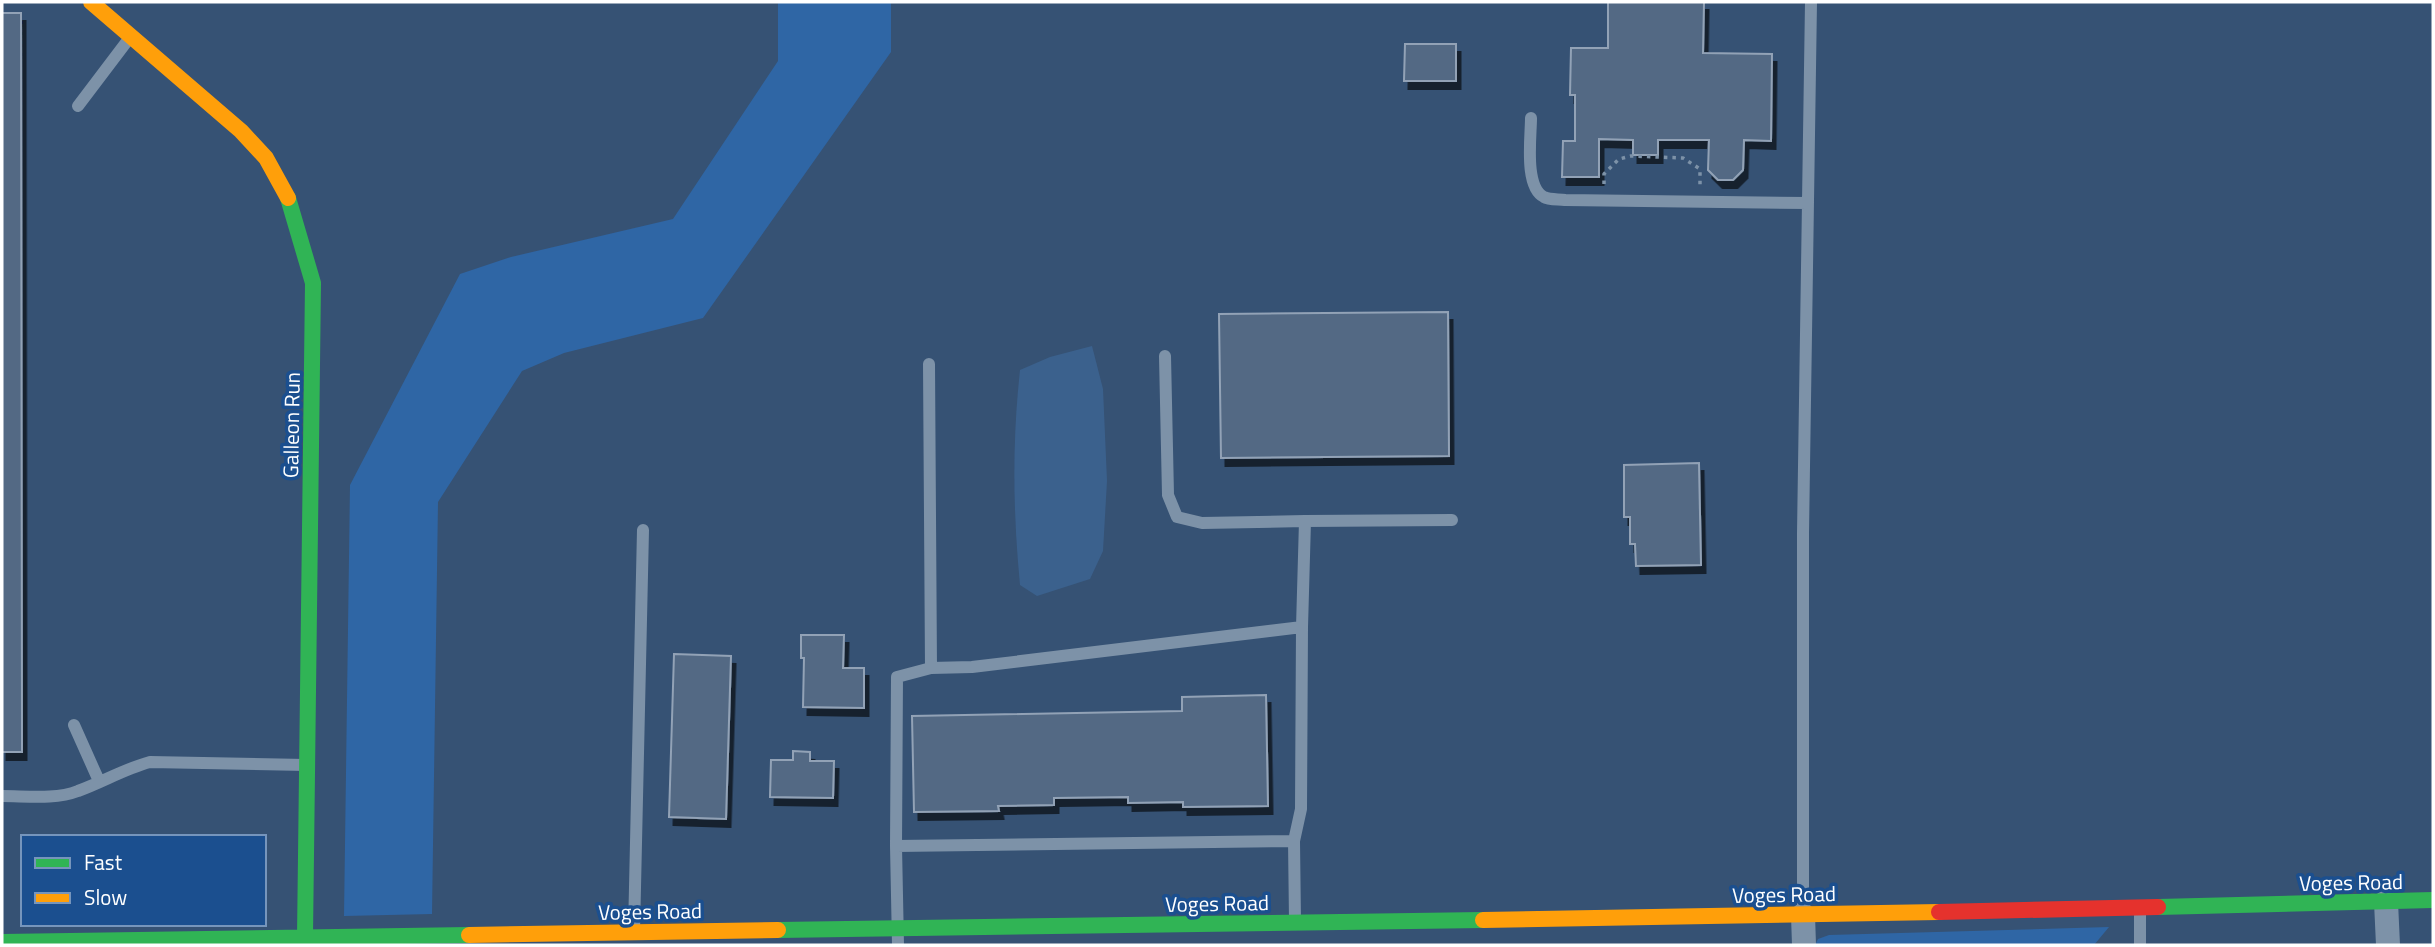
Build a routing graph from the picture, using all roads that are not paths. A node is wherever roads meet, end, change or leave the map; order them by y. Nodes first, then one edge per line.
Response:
1 (91, 2) edge
2 (1811, 2) edge
3 (131, 36) junction
4 (78, 106) dead end
5 (1531, 118) dead end
6 (1808, 203) junction
7 (1165, 356) dead end
8 (929, 364) dead end
9 (1452, 520) dead end
10 (1306, 522) junction
11 (643, 530) dead end
12 (1302, 627) junction
13 (930, 668) junction
14 (74, 725) dead end
15 (308, 765) junction
16 (99, 781) junction
17 (2, 796) edge
18 (1294, 841) junction
19 (896, 846) junction
20 (2433, 901) edge
21 (2386, 902) junction
22 (2140, 908) junction
23 (1803, 915) junction
24 (1296, 923) junction
25 (634, 933) junction
26 (306, 937) junction
27 (898, 937) edge
28 (524, 939) edge
29 (2, 942) edge
30 (149, 942) edge
31 (268, 942) edge
32 (84, 943) edge
33 (1804, 945) edge
34 (2140, 945) edge
35 (2388, 945) edge

1 - 3 street, Galleon Run
2 - 6 lane
3 - 4 lane
3 - 15 street, Galleon Run
5 - 6 lane
6 - 23 lane
7 - 10 lane
8 - 13 lane
9 - 10 lane
10 - 12 lane
11 - 25 lane
12 - 13 lane
12 - 18 lane
13 - 19 lane
14 - 16 lane
15 - 16 lane
15 - 26 street, Galleon Run
16 - 17 lane
18 - 19 lane
18 - 24 lane
19 - 27 lane
20 - 21 street, Voges Road
21 - 22 street, Voges Road
21 - 35 street
22 - 23 street, Voges Road
22 - 34 lane
23 - 24 street, Voges Road
23 - 33 street
24 - 27 street, Voges Road
25 - 27 street, Voges Road
25 - 28 street, Voges Road
26 - 28 street, Voges Road
26 - 31 street, Voges Road
29 - 32 street, Voges Road
30 - 31 street, Voges Road
30 - 32 street, Voges Road

